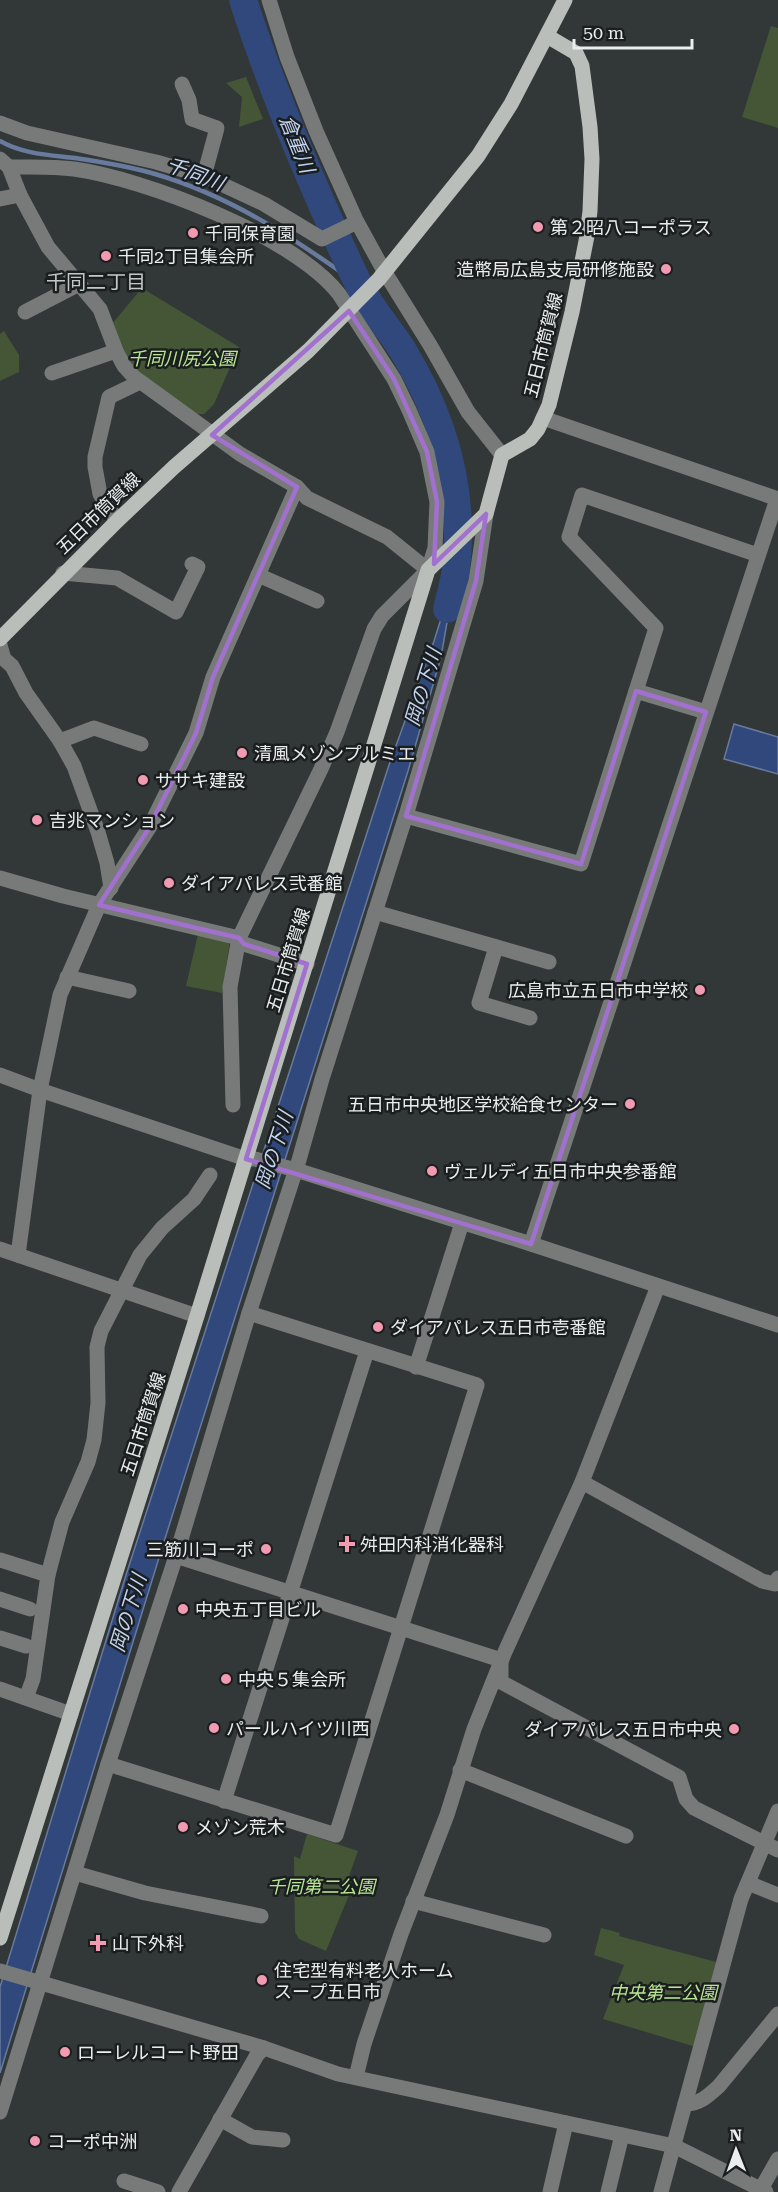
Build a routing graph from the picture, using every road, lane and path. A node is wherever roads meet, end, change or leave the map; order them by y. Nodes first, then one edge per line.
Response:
1 (269, 0) edge
2 (565, 0) edge
3 (547, 36) junction
4 (182, 84) dead end
5 (0, 123) edge
6 (5, 163) edge
7 (204, 176) junction
8 (20, 195) junction
9 (0, 199) edge
10 (353, 224) junction
11 (381, 275) junction
12 (79, 284) junction
13 (351, 309) junction
14 (25, 312) dead end
15 (116, 351) junction
16 (52, 374) dead end
17 (140, 382) junction
18 (543, 418) junction
19 (213, 435) junction
20 (502, 455) junction
21 (297, 487) junction
22 (777, 499) edge
23 (481, 518) junction
24 (117, 520) junction
25 (758, 555) junction
26 (192, 564) dead end
27 (428, 570) junction
28 (63, 573) junction
29 (258, 575) junction
30 (317, 601) dead end
31 (0, 639) edge
32 (0, 645) edge
33 (636, 692) junction
34 (706, 712) junction
35 (60, 741) junction
36 (141, 744) dead end
37 (406, 816) junction
38 (0, 878) edge
39 (111, 888) junction
40 (99, 905) junction
41 (375, 912) junction
42 (239, 938) junction
43 (496, 947) junction
44 (549, 962) dead end
45 (307, 964) junction
46 (67, 977) junction
47 (129, 990) dead end
48 (530, 1018) dead end
49 (0, 1075) edge
50 (40, 1090) junction
51 (233, 1106) dead end
52 (250, 1159) junction
53 (291, 1169) junction
54 (210, 1175) dead end
55 (462, 1223) junction
56 (531, 1244) junction
57 (0, 1249) edge
58 (18, 1255) junction
59 (658, 1286) junction
60 (122, 1290) junction
61 (249, 1313) junction
62 (197, 1316) junction
63 (778, 1325) edge
64 (367, 1351) junction
65 (417, 1367) junction
66 (582, 1482) junction
67 (176, 1556) junction
68 (0, 1560) edge
69 (48, 1575) junction
70 (778, 1578) edge
71 (291, 1591) junction
72 (0, 1599) edge
73 (30, 1609) dead end
74 (402, 1627) junction
75 (0, 1638) edge
76 (26, 1646) dead end
77 (501, 1662) junction
78 (0, 1689) edge
79 (26, 1698) junction
80 (71, 1714) junction
81 (108, 1764) junction
82 (460, 1770) junction
83 (224, 1801) junction
84 (778, 1811) edge
85 (626, 1836) dead end
86 (763, 1844) junction
87 (778, 1850) edge
88 (75, 1873) junction
89 (748, 1883) junction
90 (778, 1896) edge
91 (413, 1902) junction
92 (261, 1916) dead end
93 (544, 1935) dead end
94 (0, 1938) edge
95 (0, 1971) edge
96 (37, 1983) junction
97 (778, 2014) edge
98 (264, 2048) junction
99 (356, 2077) junction
100 (685, 2104) junction
101 (0, 2112) edge
102 (220, 2119) junction
103 (566, 2123) junction
104 (622, 2135) junction
105 (283, 2140) dead end
106 (674, 2146) junction
107 (778, 2159) edge
108 (124, 2181) dead end
109 (759, 2190) edge
110 (555, 2191) edge
111 (158, 2192) edge
112 (179, 2192) edge
113 (608, 2192) edge
114 (661, 2192) edge

1 - 10 street
2 - 3 main road, 五日市筒賀線
3 - 11 main road, 五日市筒賀線
3 - 18 main road, 五日市筒賀線
4 - 7 street
5 - 7 street
6 - 8 street
6 - 13 street
7 - 10 street
8 - 9 street
8 - 12 street
10 - 11 street
11 - 13 main road, 五日市筒賀線
11 - 20 street
12 - 14 street
12 - 15 street
13 - 19 main road, 五日市筒賀線
13 - 27 street
15 - 16 street
15 - 17 street
17 - 19 street
17 - 24 street
18 - 20 main road, 五日市筒賀線
18 - 22 street
19 - 21 street
19 - 24 main road, 五日市筒賀線
20 - 23 main road
21 - 27 street
21 - 29 street
22 - 25 street
23 - 27 main road, 五日市筒賀線
23 - 37 street
24 - 28 main road, 五日市筒賀線
25 - 33 street
25 - 34 street
26 - 28 street
27 - 42 street
27 - 45 main road, 五日市筒賀線
28 - 31 main road, 五日市筒賀線
29 - 30 street
29 - 39 street
32 - 35 street
33 - 34 street
33 - 37 street
34 - 56 street
35 - 36 street
35 - 39 street
37 - 41 street
38 - 40 street
39 - 40 street
40 - 42 street
40 - 46 street
41 - 43 street
41 - 53 street
42 - 45 street
42 - 51 street
43 - 44 street
43 - 48 street
45 - 52 main road, 五日市筒賀線
46 - 47 street
46 - 50 street
49 - 50 street
50 - 52 street
50 - 58 street
52 - 53 street
52 - 62 main road, 五日市筒賀線
53 - 55 street
53 - 61 street
54 - 60 street
55 - 56 street
55 - 65 street
56 - 59 street
57 - 58 street
58 - 60 street
59 - 63 street
59 - 66 street
60 - 62 street
60 - 69 street
61 - 64 street
61 - 67 street
62 - 80 main road, 五日市筒賀線
64 - 65 street
64 - 71 street
65 - 74 street
66 - 70 street
66 - 77 street
67 - 71 street
67 - 81 street
68 - 69 street
69 - 79 street
71 - 74 street
71 - 83 street
72 - 73 street
74 - 77 street
74 - 83 street
75 - 76 street
77 - 82 street
77 - 86 street
78 - 79 street
79 - 80 street
80 - 94 main road, 五日市筒賀線
81 - 83 street
81 - 88 street
82 - 85 street
82 - 91 street
84 - 86 street
86 - 87 street
86 - 89 street
88 - 92 street
88 - 96 street
89 - 90 street
89 - 100 street
91 - 93 street
91 - 99 street
95 - 96 street
96 - 98 street
96 - 101 street
97 - 100 street
98 - 99 street
98 - 102 street
99 - 103 street
100 - 106 street
102 - 105 street
102 - 112 street
103 - 104 street
103 - 110 street
104 - 106 street
104 - 113 street
106 - 109 street
106 - 114 street
107 - 109 street
108 - 111 street

